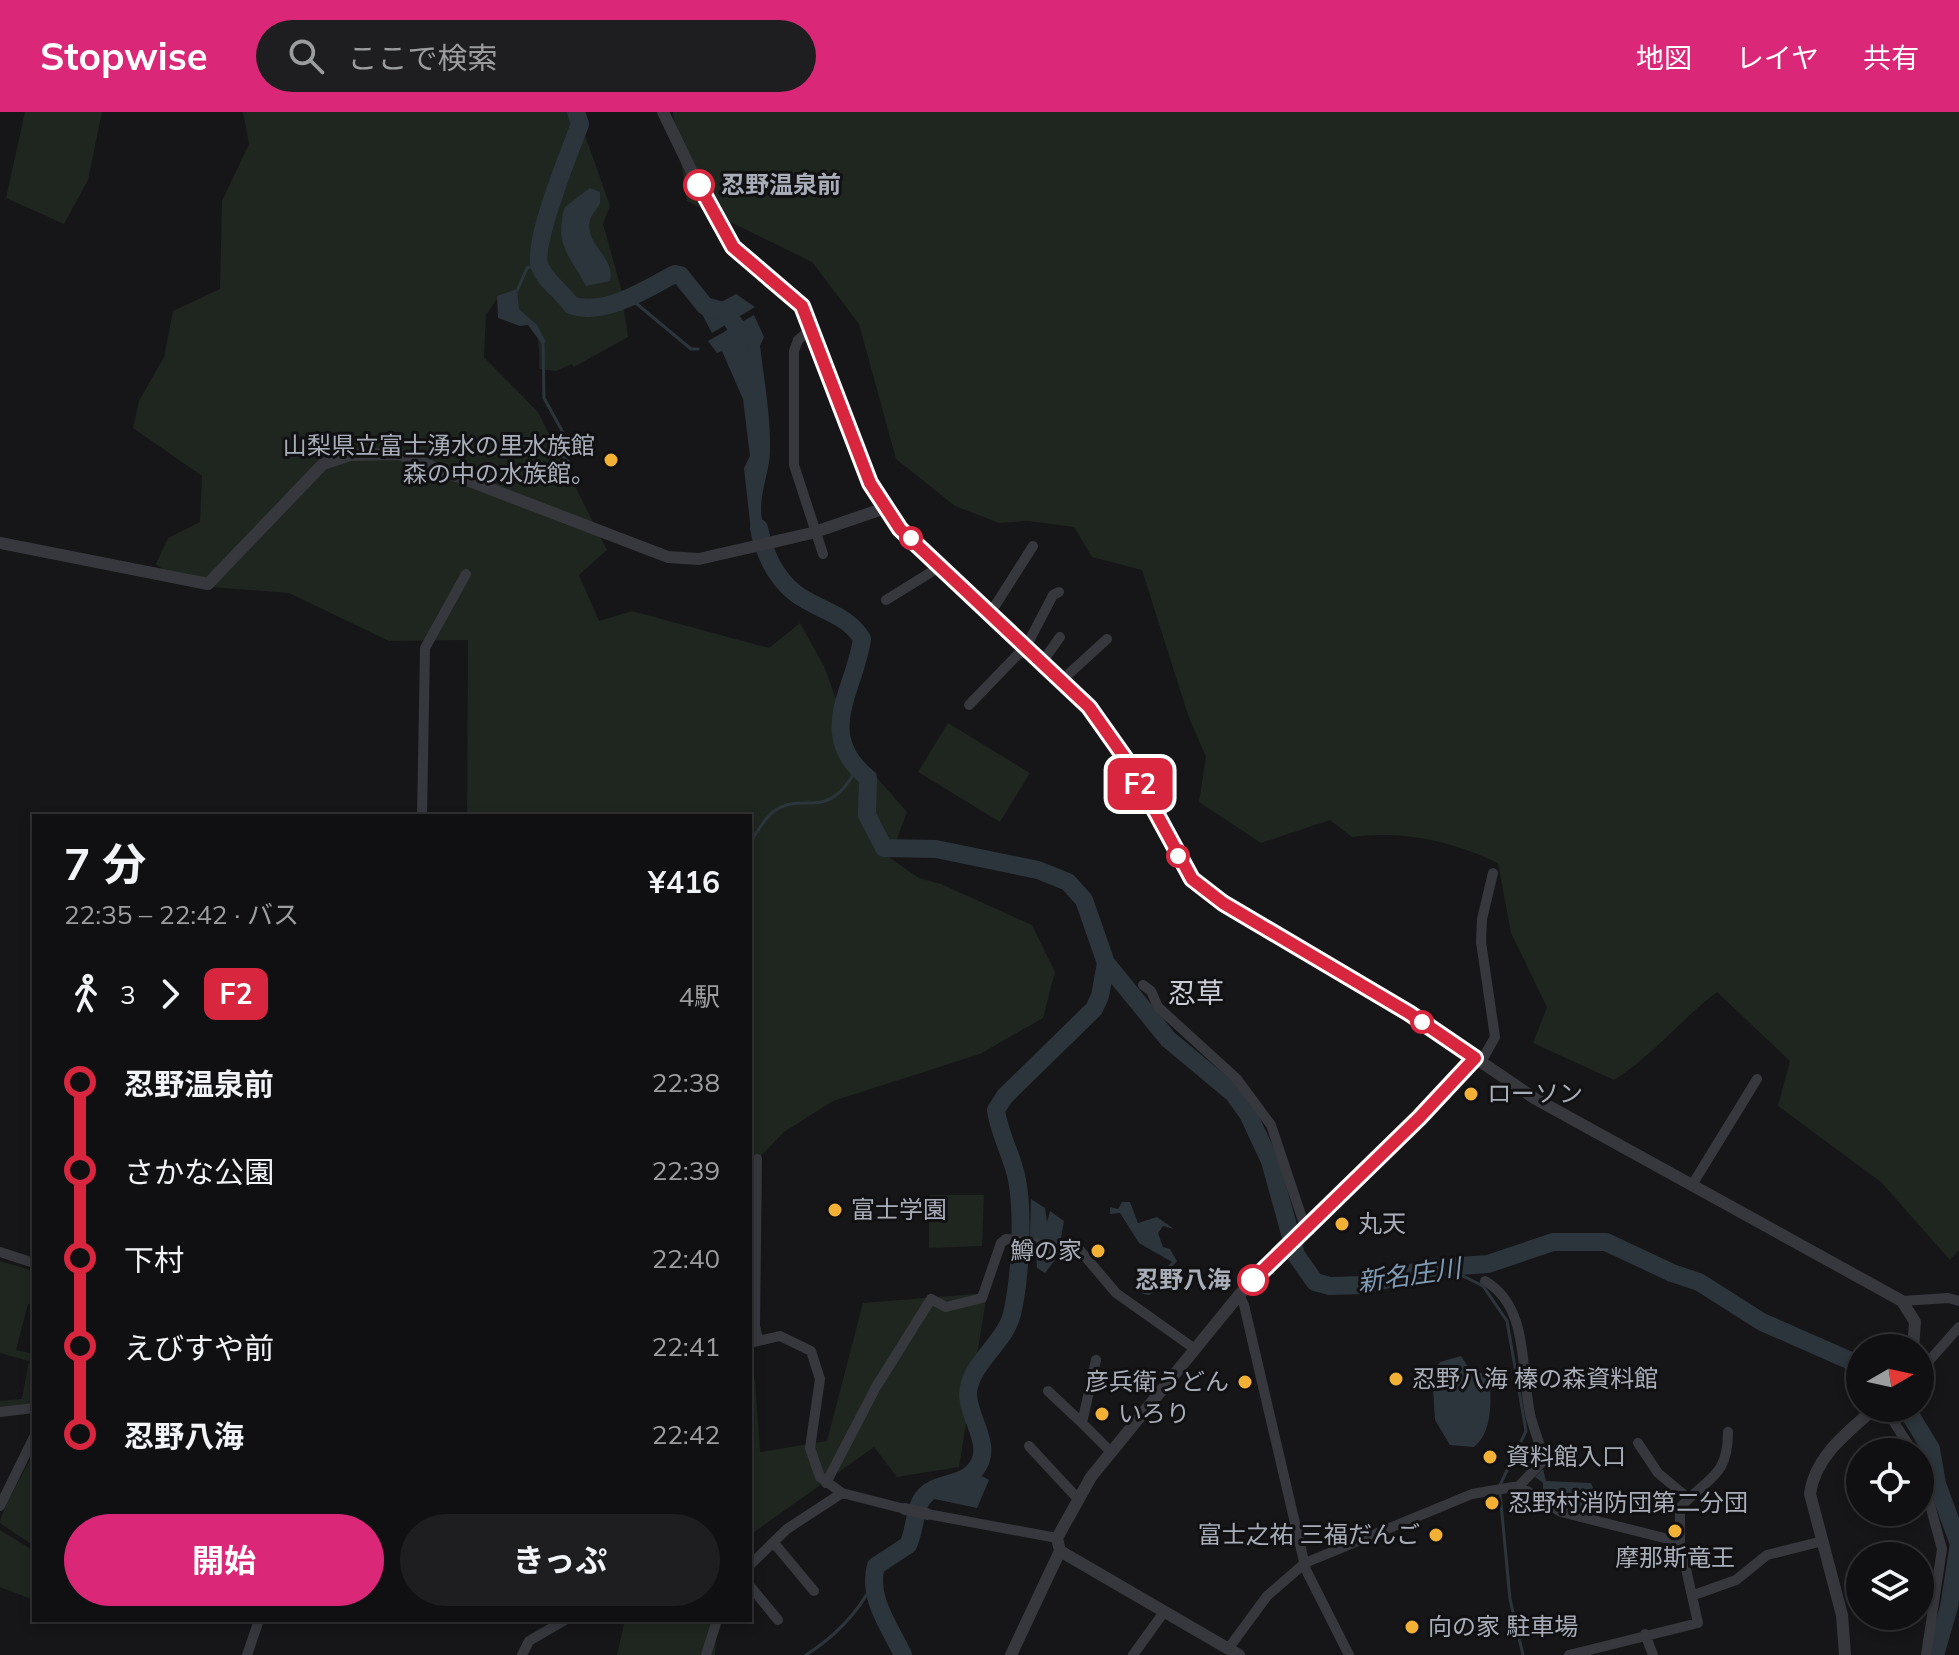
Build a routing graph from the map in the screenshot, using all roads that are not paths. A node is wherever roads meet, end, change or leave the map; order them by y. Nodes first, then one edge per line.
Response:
1 (663, 112) edge
2 (811, 329) junction
3 (885, 508) junction
4 (814, 533) junction
5 (0, 543) edge
6 (1033, 546) dead end
7 (823, 554) dead end
8 (941, 566) junction
9 (466, 574) dead end
10 (1059, 592) dead end
11 (886, 600) dead end
12 (991, 612) junction
13 (1060, 637) dead end
14 (1107, 639) dead end
15 (1027, 645) junction
16 (1043, 661) junction
17 (1062, 680) junction
18 (969, 705) dead end
19 (422, 814) edge
20 (1493, 873) dead end
21 (1143, 985) dead end
22 (1478, 1060) junction
23 (1757, 1079) dead end
24 (757, 1159) dead end
25 (1692, 1185) junction
26 (1304, 1228) junction
27 (0, 1252) edge
28 (32, 1262) edge
29 (1485, 1281) dead end
30 (1239, 1295) junction
31 (1902, 1301) junction
32 (1959, 1301) edge
33 (1959, 1327) edge
34 (1914, 1334) edge
35 (754, 1341) edge
36 (1195, 1349) junction
37 (1934, 1355) edge
38 (1096, 1360) dead end
39 (1048, 1391) dead end
40 (32, 1408) edge
41 (0, 1412) edge
42 (1860, 1422) edge
43 (1082, 1423) junction
44 (1728, 1432) dead end
45 (32, 1441) edge
46 (1638, 1443) dead end
47 (1029, 1446) dead end
48 (1111, 1452) junction
49 (826, 1483) junction
50 (1519, 1486) junction
51 (842, 1493) junction
52 (1688, 1498) junction
53 (1079, 1500) junction
54 (0, 1506) edge
55 (905, 1509) joint
56 (927, 1514) joint
57 (1934, 1520) edge
58 (1823, 1541) junction
59 (1680, 1542) junction
60 (774, 1543) junction
61 (1058, 1545) junction
62 (752, 1563) edge
63 (1305, 1563) junction
64 (752, 1588) edge
65 (814, 1591) dead end
66 (1694, 1595) junction
67 (1164, 1612) junction
68 (778, 1620) dead end
69 (258, 1622) edge
70 (562, 1622) edge
71 (716, 1622) edge
72 (1645, 1634) junction
73 (1234, 1652) edge
74 (247, 1655) edge
75 (522, 1655) edge
76 (706, 1655) edge
77 (1011, 1655) edge
78 (1133, 1655) edge
79 (1349, 1655) edge
80 (1569, 1655) edge
81 (1653, 1655) edge
82 (1845, 1655) edge
83 (1926, 1655) edge

1 - 2 street
2 - 3 street
2 - 4 street
3 - 4 street
3 - 8 street
4 - 5 street
4 - 7 street
6 - 12 street
8 - 11 street
8 - 12 street
9 - 19 street
10 - 15 street
12 - 15 street
13 - 16 street
14 - 17 street
15 - 16 street
15 - 18 street
16 - 17 street
17 - 22 street
20 - 22 street
21 - 26 street
22 - 25 street
22 - 26 street
23 - 25 street
24 - 35 street
25 - 31 street
26 - 30 street
27 - 28 street
29 - 50 street
30 - 36 street
30 - 63 street
31 - 32 street
31 - 34 street
33 - 37 street
35 - 49 street
36 - 48 street
36 - 49 street
38 - 43 street
39 - 43 street
40 - 41 street
42 - 58 street
43 - 48 street
44 - 52 street
45 - 54 street
46 - 52 street
47 - 53 street
48 - 53 street
49 - 51 street
50 - 59 street
50 - 63 street
51 - 55 street
51 - 60 street
52 - 59 street
53 - 61 street
55 - 56 street
56 - 61 street
57 - 83 street
58 - 66 street
58 - 82 street
59 - 66 street
60 - 62 street
60 - 65 street
61 - 67 street
61 - 77 street
63 - 73 street
63 - 79 street
64 - 68 street
66 - 72 street
67 - 73 street
67 - 78 street
69 - 74 street
70 - 75 street
71 - 76 street
72 - 80 street
72 - 81 street

